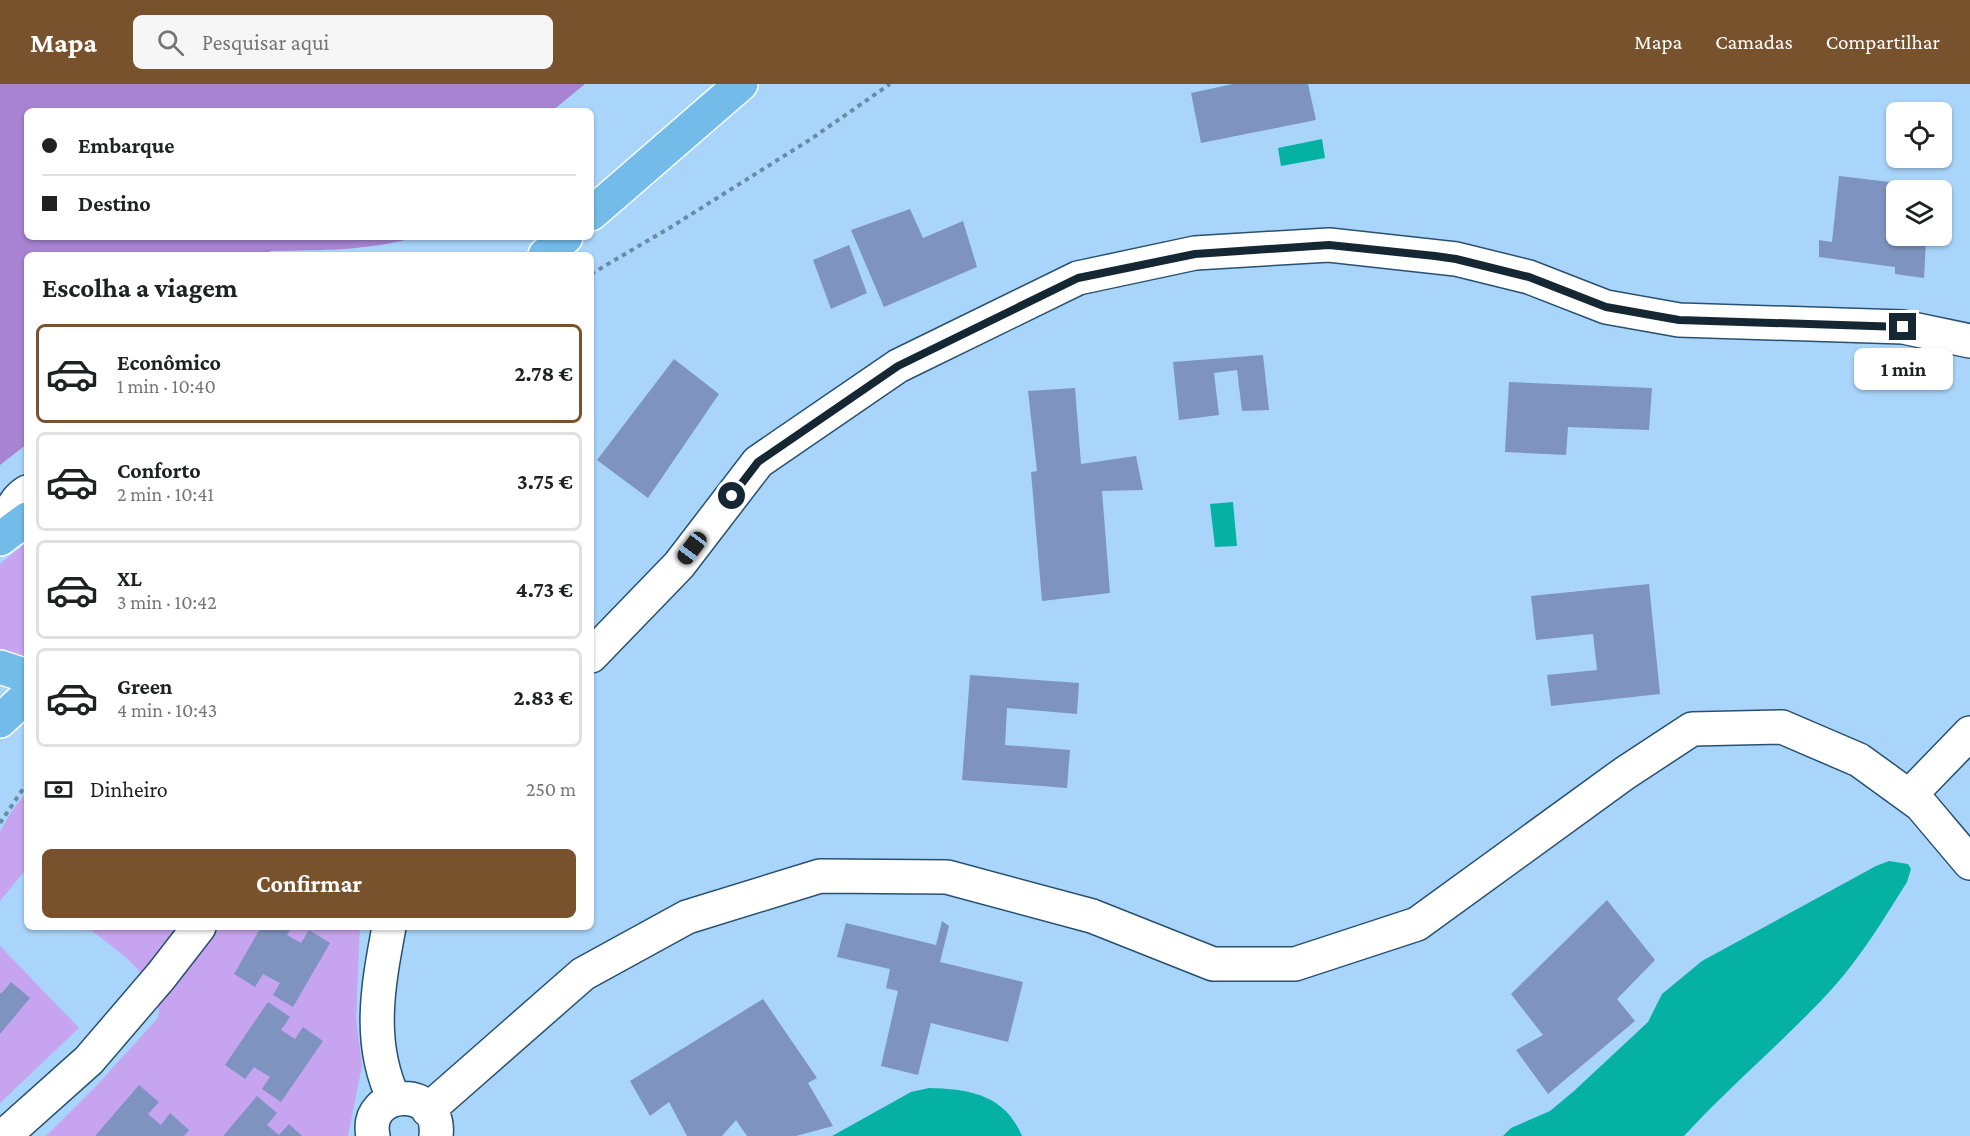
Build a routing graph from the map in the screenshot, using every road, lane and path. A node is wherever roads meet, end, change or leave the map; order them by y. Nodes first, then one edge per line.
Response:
1 (741, 84) edge
2 (890, 84) edge
3 (594, 211) edge
4 (562, 240) edge
5 (548, 252) edge
6 (594, 272) edge
7 (1970, 341) edge
8 (24, 494) edge
9 (11, 531) edge
10 (594, 653) edge
11 (0, 667) edge
12 (24, 675) edge
13 (24, 699) edge
14 (0, 721) edge
15 (1970, 733) edge
16 (24, 787) edge
17 (1908, 796) junction
18 (0, 823) edge
19 (1970, 863) edge
20 (197, 930) edge
21 (389, 930) edge
22 (394, 1099) junction
23 (432, 1123) edge
24 (4, 1136) edge
25 (373, 1136) edge

1 - 3 main road
2 - 6 path
4 - 5 main road
7 - 10 street
8 - 9 street
11 - 12 main road
13 - 14 main road
15 - 17 street
16 - 18 path
17 - 19 street
17 - 23 street
20 - 24 street
21 - 22 street
22 - 23 street
22 - 25 street

